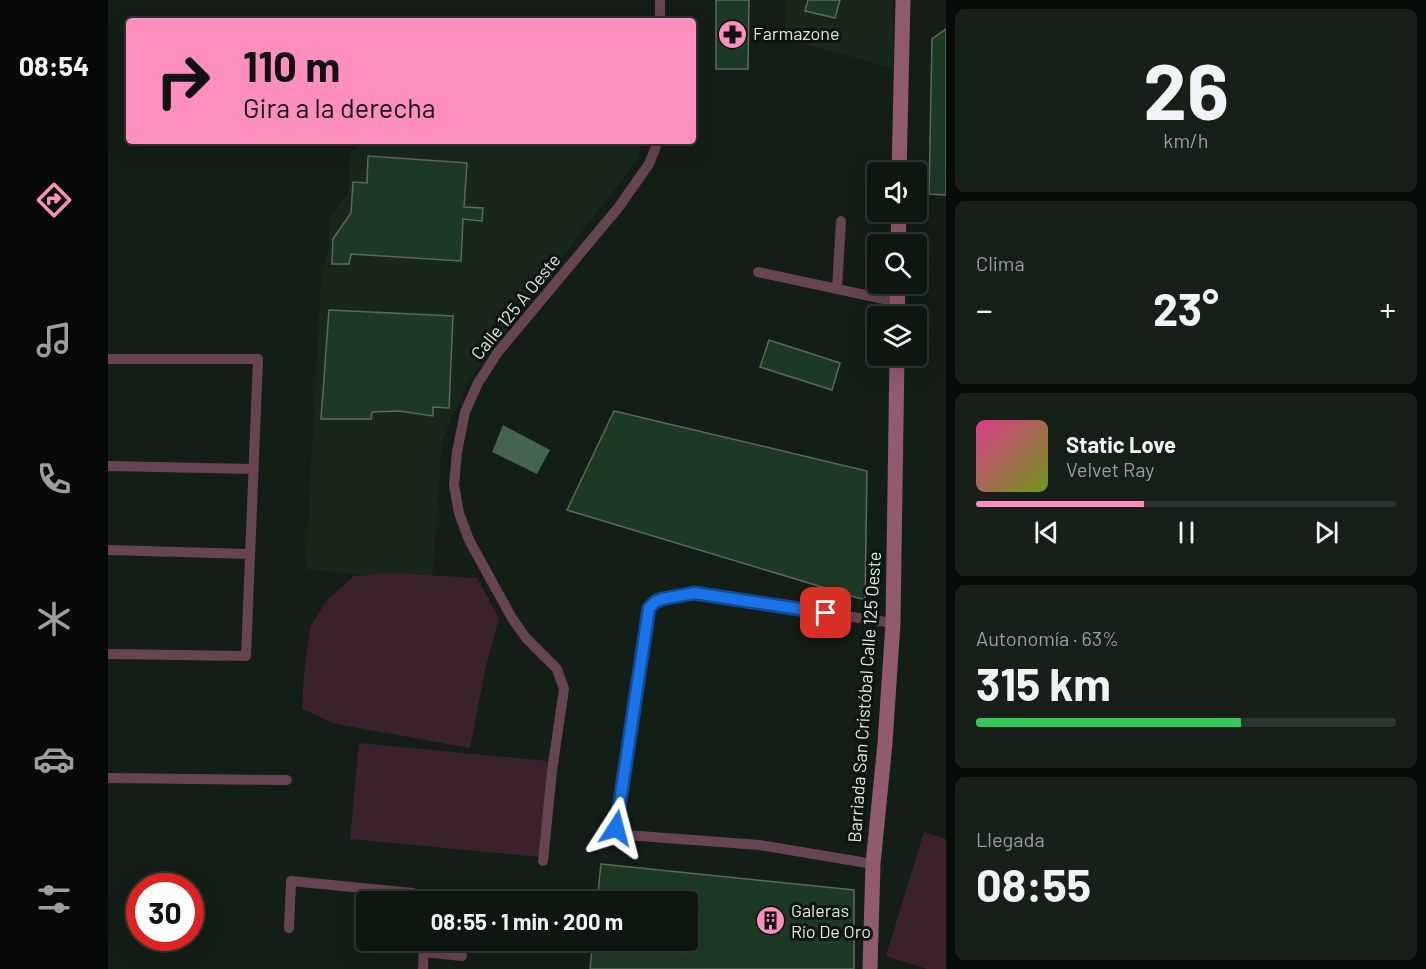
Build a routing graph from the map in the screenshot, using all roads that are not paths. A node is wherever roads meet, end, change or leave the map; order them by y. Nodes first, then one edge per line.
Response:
1 (660, 0) edge
2 (903, 0) edge
3 (660, 18) edge
4 (657, 144) edge
5 (899, 162) edge
6 (841, 221) dead end
7 (758, 272) dead end
8 (837, 289) junction
9 (888, 306) edge
10 (108, 359) edge
11 (897, 366) edge
12 (108, 466) edge
13 (254, 469) junction
14 (108, 550) edge
15 (250, 554) junction
16 (893, 623) junction
17 (108, 654) edge
18 (108, 778) edge
19 (288, 780) dead end
20 (543, 861) dead end
21 (873, 864) junction
22 (393, 891) edge
23 (289, 928) dead end
24 (424, 952) joint
25 (462, 956) dead end
26 (423, 969) edge
27 (870, 969) edge

1 - 3 street
2 - 5 street
4 - 20 street, Calle 125 A Oeste
6 - 8 street
7 - 8 street
8 - 9 street
10 - 13 street
11 - 16 street, Barriada San Cristóbal Calle 125 Oeste
12 - 13 street
13 - 15 street
14 - 15 street
15 - 17 street
16 - 21 street, Barriada San Cristóbal Calle 125 Oeste
16 - 21 street
18 - 19 street
21 - 27 street, Barriada San Cristóbal Calle 125 Oeste
22 - 23 street
24 - 25 street
24 - 26 street

